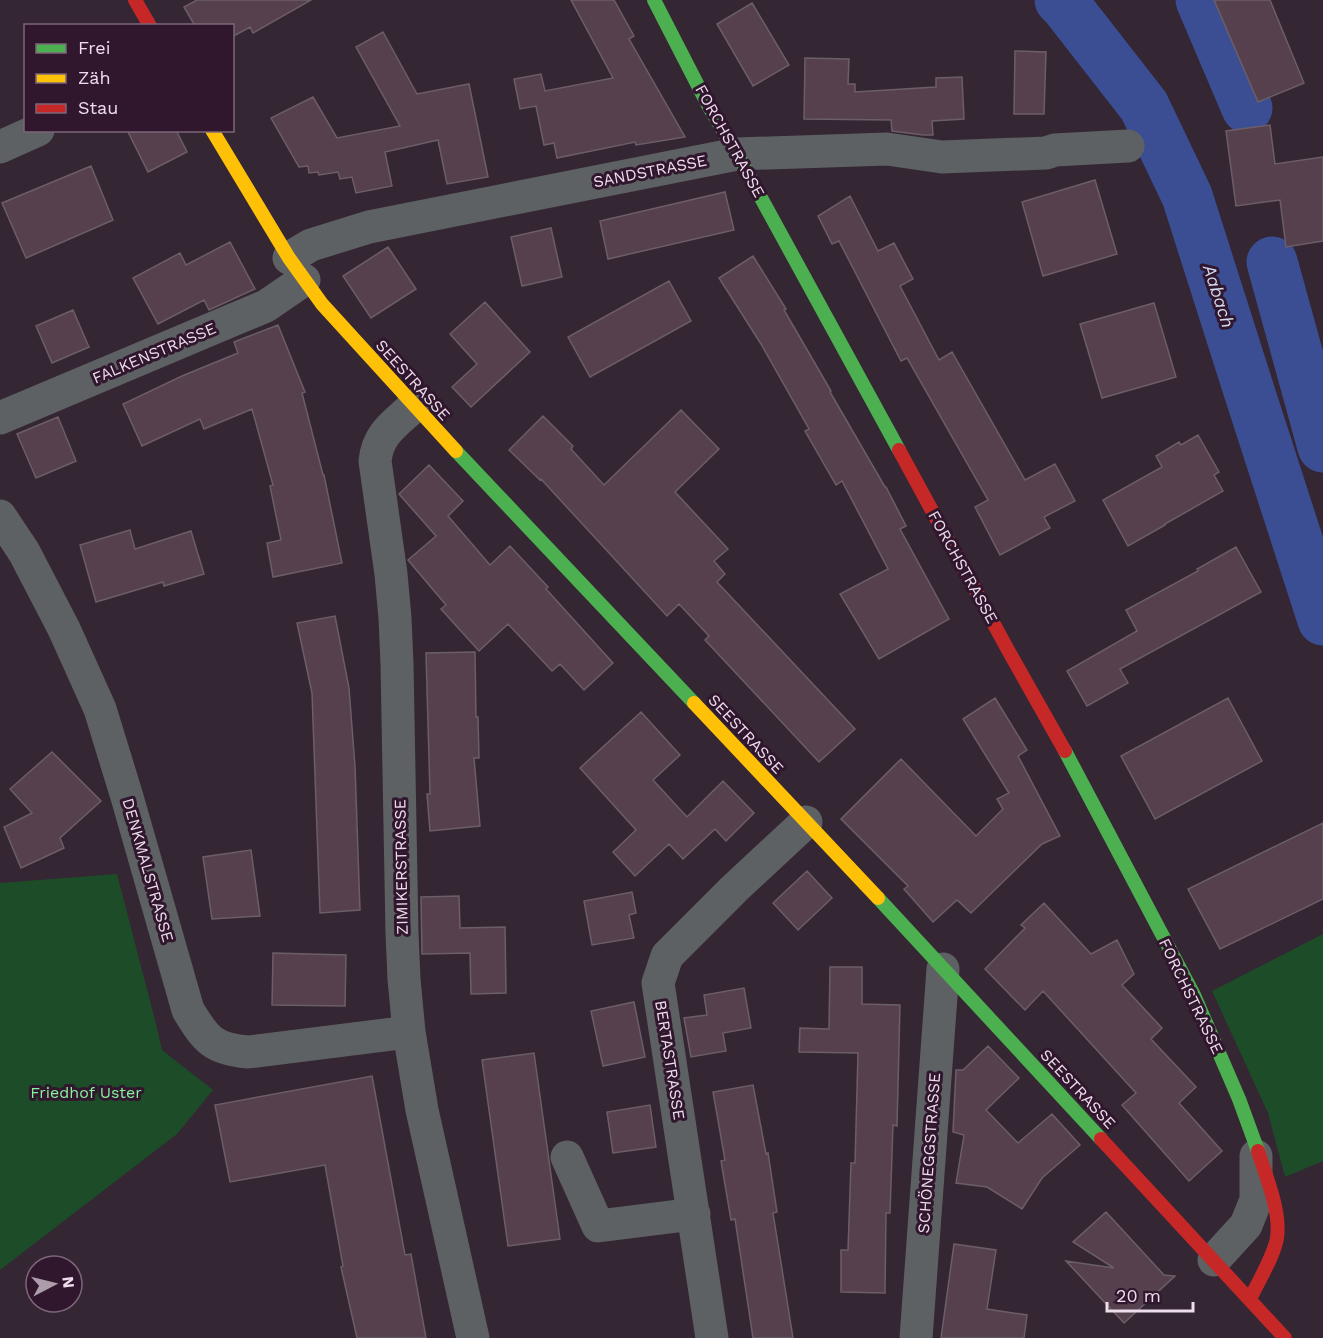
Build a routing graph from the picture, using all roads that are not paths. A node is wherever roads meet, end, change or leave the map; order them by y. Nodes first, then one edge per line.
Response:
1 (654, 0) edge
2 (34, 132) edge
3 (213, 132) edge
4 (1128, 146) dead end
5 (0, 147) edge
6 (737, 154) junction
7 (297, 269) junction
8 (414, 406) junction
9 (0, 418) edge
10 (0, 516) edge
11 (806, 822) junction
12 (943, 969) junction
13 (409, 1032) junction
14 (1255, 1143) junction
15 (567, 1157) dead end
16 (694, 1214) junction
17 (1214, 1260) junction
18 (1250, 1299) junction
19 (473, 1338) edge
20 (712, 1338) edge
21 (916, 1338) edge
22 (1285, 1338) edge

1 - 6 street, FORCHSTRASSE
2 - 5 street
3 - 7 street, SEESTRASSE
4 - 6 street, SANDSTRASSE
6 - 7 street, SANDSTRASSE
6 - 14 street, FORCHSTRASSE
7 - 8 street, SEESTRASSE
7 - 9 street, FALKENSTRASSE
8 - 11 street, SEESTRASSE
8 - 13 street, ZIMIKERSTRASSE
10 - 13 street, DENKMALSTRASSE
11 - 12 street, SEESTRASSE
11 - 16 street, BERTASTRASSE
12 - 17 street, SEESTRASSE
12 - 21 street, SCHÖNEGGSTRASSE
13 - 19 street, ZIMIKERSTRASSE
14 - 17 street, FORCHSTRASSE
14 - 18 street, FORCHSTRASSE
15 - 16 street
16 - 20 street, BERTASTRASSE
17 - 18 street, SEESTRASSE
18 - 22 street, SEESTRASSE

